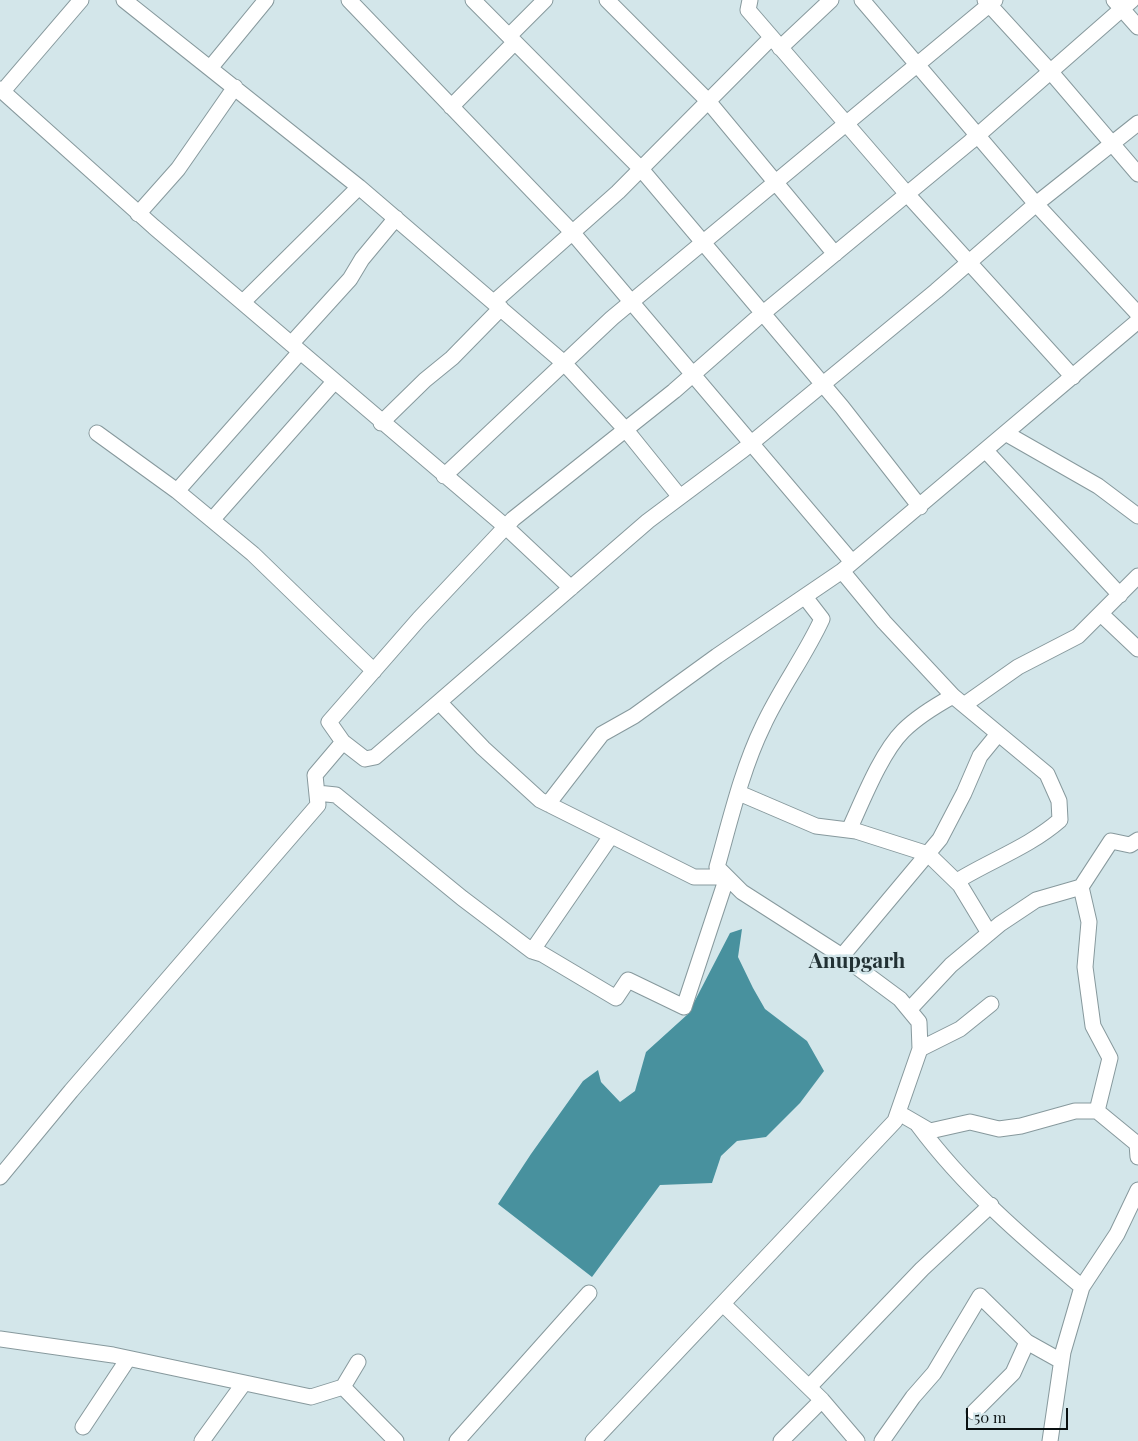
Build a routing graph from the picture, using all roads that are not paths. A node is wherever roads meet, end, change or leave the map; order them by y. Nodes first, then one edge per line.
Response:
1 (81, 0) edge
2 (124, 0) edge
3 (266, 0) edge
4 (349, 0) edge
5 (473, 0) edge
6 (545, 0) edge
7 (750, 0) edge
8 (831, 0) edge
9 (862, 0) edge
10 (610, 1) edge
11 (990, 2) edge
12 (1123, 3) edge
13 (1138, 27) edge
14 (512, 39) junction
15 (776, 43) junction
16 (918, 63) junction
17 (210, 68) junction
18 (1050, 71) junction
19 (235, 87) junction
20 (2, 90) edge
21 (708, 102) junction
22 (452, 107) junction
23 (1138, 122) edge
24 (845, 123) junction
25 (977, 135) junction
26 (1112, 144) junction
27 (641, 169) junction
28 (1138, 174) edge
29 (776, 180) junction
30 (359, 187) junction
31 (907, 194) junction
32 (1036, 204) junction
33 (138, 214) junction
34 (396, 218) junction
35 (572, 232) junction
36 (703, 241) junction
37 (835, 254) junction
38 (969, 263) junction
39 (243, 302) junction
40 (631, 302) junction
41 (498, 305) junction
42 (763, 313) junction
43 (1138, 314) edge
44 (1138, 321) edge
45 (295, 348) junction
46 (564, 363) junction
47 (693, 375) junction
48 (1073, 377) junction
49 (334, 382) junction
50 (822, 385) junction
51 (381, 423) junction
52 (626, 430) junction
53 (97, 433) dead end
54 (1006, 434) junction
55 (752, 443) junction
56 (986, 451) junction
57 (444, 476) junction
58 (177, 491) junction
59 (680, 497) junction
60 (920, 507) junction
61 (1138, 516) edge
62 (212, 520) junction
63 (506, 527) junction
64 (847, 567) junction
65 (1138, 576) edge
66 (571, 588) junction
67 (1120, 595) junction
68 (805, 597) junction
69 (1101, 614) junction
70 (1138, 649) edge
71 (374, 671) junction
72 (959, 700) junction
73 (439, 702) junction
74 (998, 734) junction
75 (343, 742) junction
76 (317, 793) junction
77 (739, 793) junction
78 (548, 804) junction
79 (849, 830) junction
80 (611, 836) junction
81 (1138, 840) edge
82 (928, 854) junction
83 (727, 877) junction
84 (957, 881) junction
85 (1081, 888) junction
86 (989, 934) junction
87 (532, 951) junction
88 (842, 956) junction
89 (991, 1004) dead end
90 (909, 1010) junction
91 (920, 1049) junction
92 (1098, 1111) junction
93 (899, 1113) junction
94 (917, 1124) junction
95 (1138, 1148) edge
96 (0, 1177) edge
97 (1138, 1190) edge
98 (990, 1205) junction
99 (1082, 1287) junction
100 (589, 1293) dead end
101 (723, 1304) junction
102 (0, 1339) edge
103 (1027, 1342) junction
104 (128, 1358) junction
105 (1062, 1361) junction
106 (358, 1362) dead end
107 (244, 1382) junction
108 (343, 1387) junction
109 (809, 1387) junction
110 (822, 1400) junction
111 (974, 1412) dead end
112 (83, 1427) dead end
113 (202, 1441) edge
114 (396, 1441) edge
115 (457, 1441) edge
116 (593, 1441) edge
117 (781, 1441) edge
118 (857, 1441) edge
119 (882, 1441) edge
120 (1050, 1441) edge

1 - 20 street
2 - 17 street
3 - 17 street
4 - 22 street
5 - 14 street
6 - 14 street
7 - 15 street
8 - 15 street
9 - 16 street
10 - 21 street
11 - 16 street
11 - 18 street
12 - 13 street
12 - 18 street
14 - 22 street
14 - 27 street
15 - 21 street
15 - 24 street
16 - 24 street
16 - 25 street
17 - 19 street
18 - 25 street
18 - 26 street
19 - 30 street
19 - 33 street
20 - 33 street
21 - 27 street
21 - 29 street
22 - 35 street
23 - 26 street
24 - 29 street
24 - 31 street
25 - 31 street
25 - 32 street
26 - 28 street
26 - 32 street
27 - 35 street
27 - 36 street
29 - 36 street
29 - 37 street
30 - 34 street
30 - 39 street
31 - 37 street
31 - 38 street
32 - 38 street
32 - 43 street
33 - 39 street
34 - 41 street
34 - 45 street
35 - 40 street
35 - 41 street
36 - 40 street
36 - 42 street
37 - 42 street
38 - 48 street
38 - 50 street
39 - 45 street
40 - 46 street
40 - 47 street
41 - 46 street
41 - 51 street
42 - 47 street
42 - 50 street
44 - 48 street
45 - 49 street
45 - 58 street
46 - 52 street
46 - 57 street
47 - 52 street
47 - 55 street
48 - 54 street
49 - 51 street
49 - 62 street
50 - 55 street
50 - 60 street
51 - 57 street
52 - 59 street
52 - 63 street
53 - 58 street
54 - 56 street
54 - 61 street
55 - 59 street
55 - 64 street
56 - 60 street
56 - 67 street
57 - 63 street
58 - 62 street
59 - 66 street
60 - 64 street
62 - 71 street
63 - 66 street
63 - 71 street
64 - 68 street
64 - 72 street
65 - 67 street
66 - 73 street
67 - 69 street
68 - 77 street
68 - 78 street
69 - 70 street
69 - 72 street
71 - 75 street
72 - 74 street
72 - 79 street
73 - 75 street
73 - 78 street
74 - 82 street
74 - 84 street
75 - 76 street
76 - 87 street
76 - 96 street
77 - 79 street
77 - 83 street
78 - 80 street
79 - 82 street
80 - 83 street
80 - 87 street
81 - 85 street
82 - 84 street
82 - 88 street
83 - 87 street
83 - 88 street
84 - 86 street
85 - 86 street
85 - 92 street
86 - 90 street
88 - 90 street
89 - 91 street
90 - 91 street
91 - 93 street
92 - 94 street
92 - 95 street
93 - 94 street
93 - 101 street
94 - 98 street
97 - 99 street
98 - 99 street
98 - 109 street
99 - 105 street
100 - 115 street
101 - 109 street
101 - 116 street
102 - 104 street
103 - 105 street
103 - 111 street
103 - 119 street
104 - 107 street
104 - 112 street
105 - 120 street
106 - 108 street
107 - 108 street
107 - 113 street
108 - 114 street
109 - 110 street
110 - 117 street
110 - 118 street

